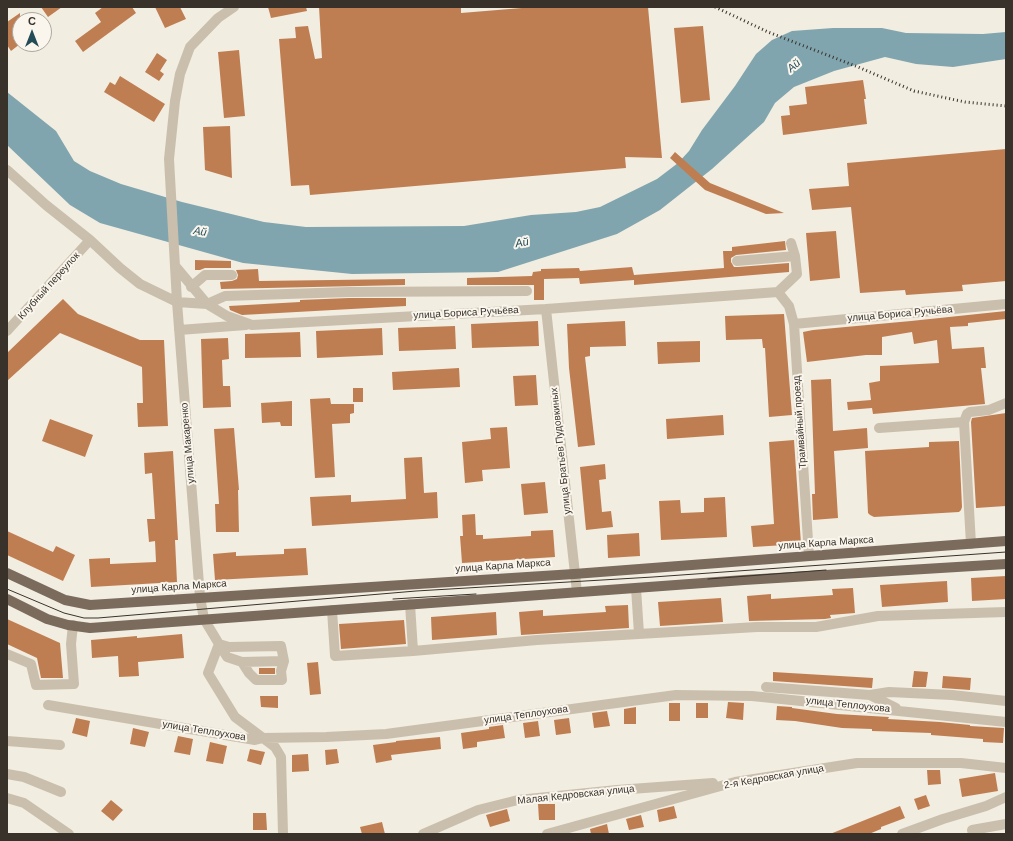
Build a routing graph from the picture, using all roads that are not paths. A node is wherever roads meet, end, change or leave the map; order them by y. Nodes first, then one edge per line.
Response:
1 (234, 7) edge
2 (7, 170) edge
3 (90, 240) junction
4 (791, 243) dead end
5 (795, 256) junction
6 (737, 261) dead end
7 (176, 263) junction
8 (232, 275) dead end
9 (192, 288) junction
10 (527, 291) dead end
11 (778, 292) junction
12 (177, 302) junction
13 (207, 304) junction
14 (1006, 304) edge
15 (546, 309) junction
16 (794, 324) junction
17 (252, 325) junction
18 (179, 330) junction
19 (7, 331) edge
20 (1006, 403) edge
21 (964, 422) junction
22 (879, 428) dead end
23 (1006, 541) edge
24 (971, 544) junction
25 (809, 556) junction
26 (1006, 564) edge
27 (7, 573) edge
28 (574, 574) junction
29 (636, 588) junction
30 (577, 592) junction
31 (200, 597) junction
32 (7, 599) edge
33 (410, 604) junction
34 (332, 610) junction
35 (1006, 612) edge
36 (204, 619) junction
37 (73, 625) junction
38 (639, 634) junction
39 (219, 644) junction
40 (413, 651) junction
41 (7, 654) edge
42 (284, 661) junction
43 (242, 662) junction
44 (766, 687) dead end
45 (870, 695) junction
46 (1006, 700) edge
47 (48, 706) dead end
48 (903, 711) junction
49 (1006, 722) edge
50 (263, 738) junction
51 (7, 741) edge
52 (60, 745) dead end
53 (1006, 768) edge
54 (7, 774) edge
55 (735, 782) junction
56 (61, 792) dead end
57 (7, 798) edge
58 (1006, 798) edge
59 (1006, 824) edge
60 (69, 834) edge
61 (282, 834) edge
62 (423, 834) edge
63 (547, 834) edge
64 (902, 834) edge
65 (973, 834) edge

1 - 7 street, улица Макаренко
2 - 3 street
3 - 12 street
3 - 19 street, Клубный переулок
4 - 5 street
5 - 6 street
5 - 11 street
7 - 9 street, улица Бориса Ручьёва
7 - 12 street, улица Макаренко
8 - 9 street
9 - 13 street, улица Бориса Ручьёва
10 - 13 street
11 - 15 street, улица Бориса Ручьёва
11 - 16 street, Трамвайный проезд
12 - 13 street
12 - 18 street, улица Макаренко
13 - 17 street, улица Бориса Ручьёва
14 - 16 street, улица Бориса Ручьёва
15 - 17 street, улица Бориса Ручьёва
15 - 28 street, улица Братьев Пудовкиных
16 - 25 street, Трамвайный проезд
17 - 18 street
18 - 31 street, улица Макаренко
20 - 21 street
21 - 22 street
21 - 24 street
23 - 24 main road, улица Карла Маркса
24 - 25 main road, улица Карла Маркса
25 - 28 main road, улица Карла Маркса
26 - 29 main road
27 - 31 main road, улица Карла Маркса
28 - 30 street, улица Братьев Пудовкиных
28 - 31 main road, улица Карла Маркса
29 - 30 main road
29 - 38 street
30 - 33 main road
31 - 36 street, улица Макаренко
32 - 37 main road
33 - 34 main road
33 - 40 street
34 - 36 main road
34 - 40 street
35 - 38 street
36 - 37 main road
36 - 39 street
37 - 41 street
38 - 40 street
39 - 42 street
39 - 43 street
39 - 50 street
42 - 43 street
42 - 43 street
44 - 45 street
45 - 46 street
45 - 48 street
47 - 50 street, улица Теплоухова
48 - 49 street, улица Теплоухова
48 - 50 street, улица Теплоухова
50 - 61 street
51 - 52 street
53 - 55 street, 2-я Кедровская улица
54 - 56 street
55 - 62 street, Малая Кедровская улица
55 - 63 street, 2-я Кедровская улица
57 - 60 street
58 - 64 street
59 - 65 street

